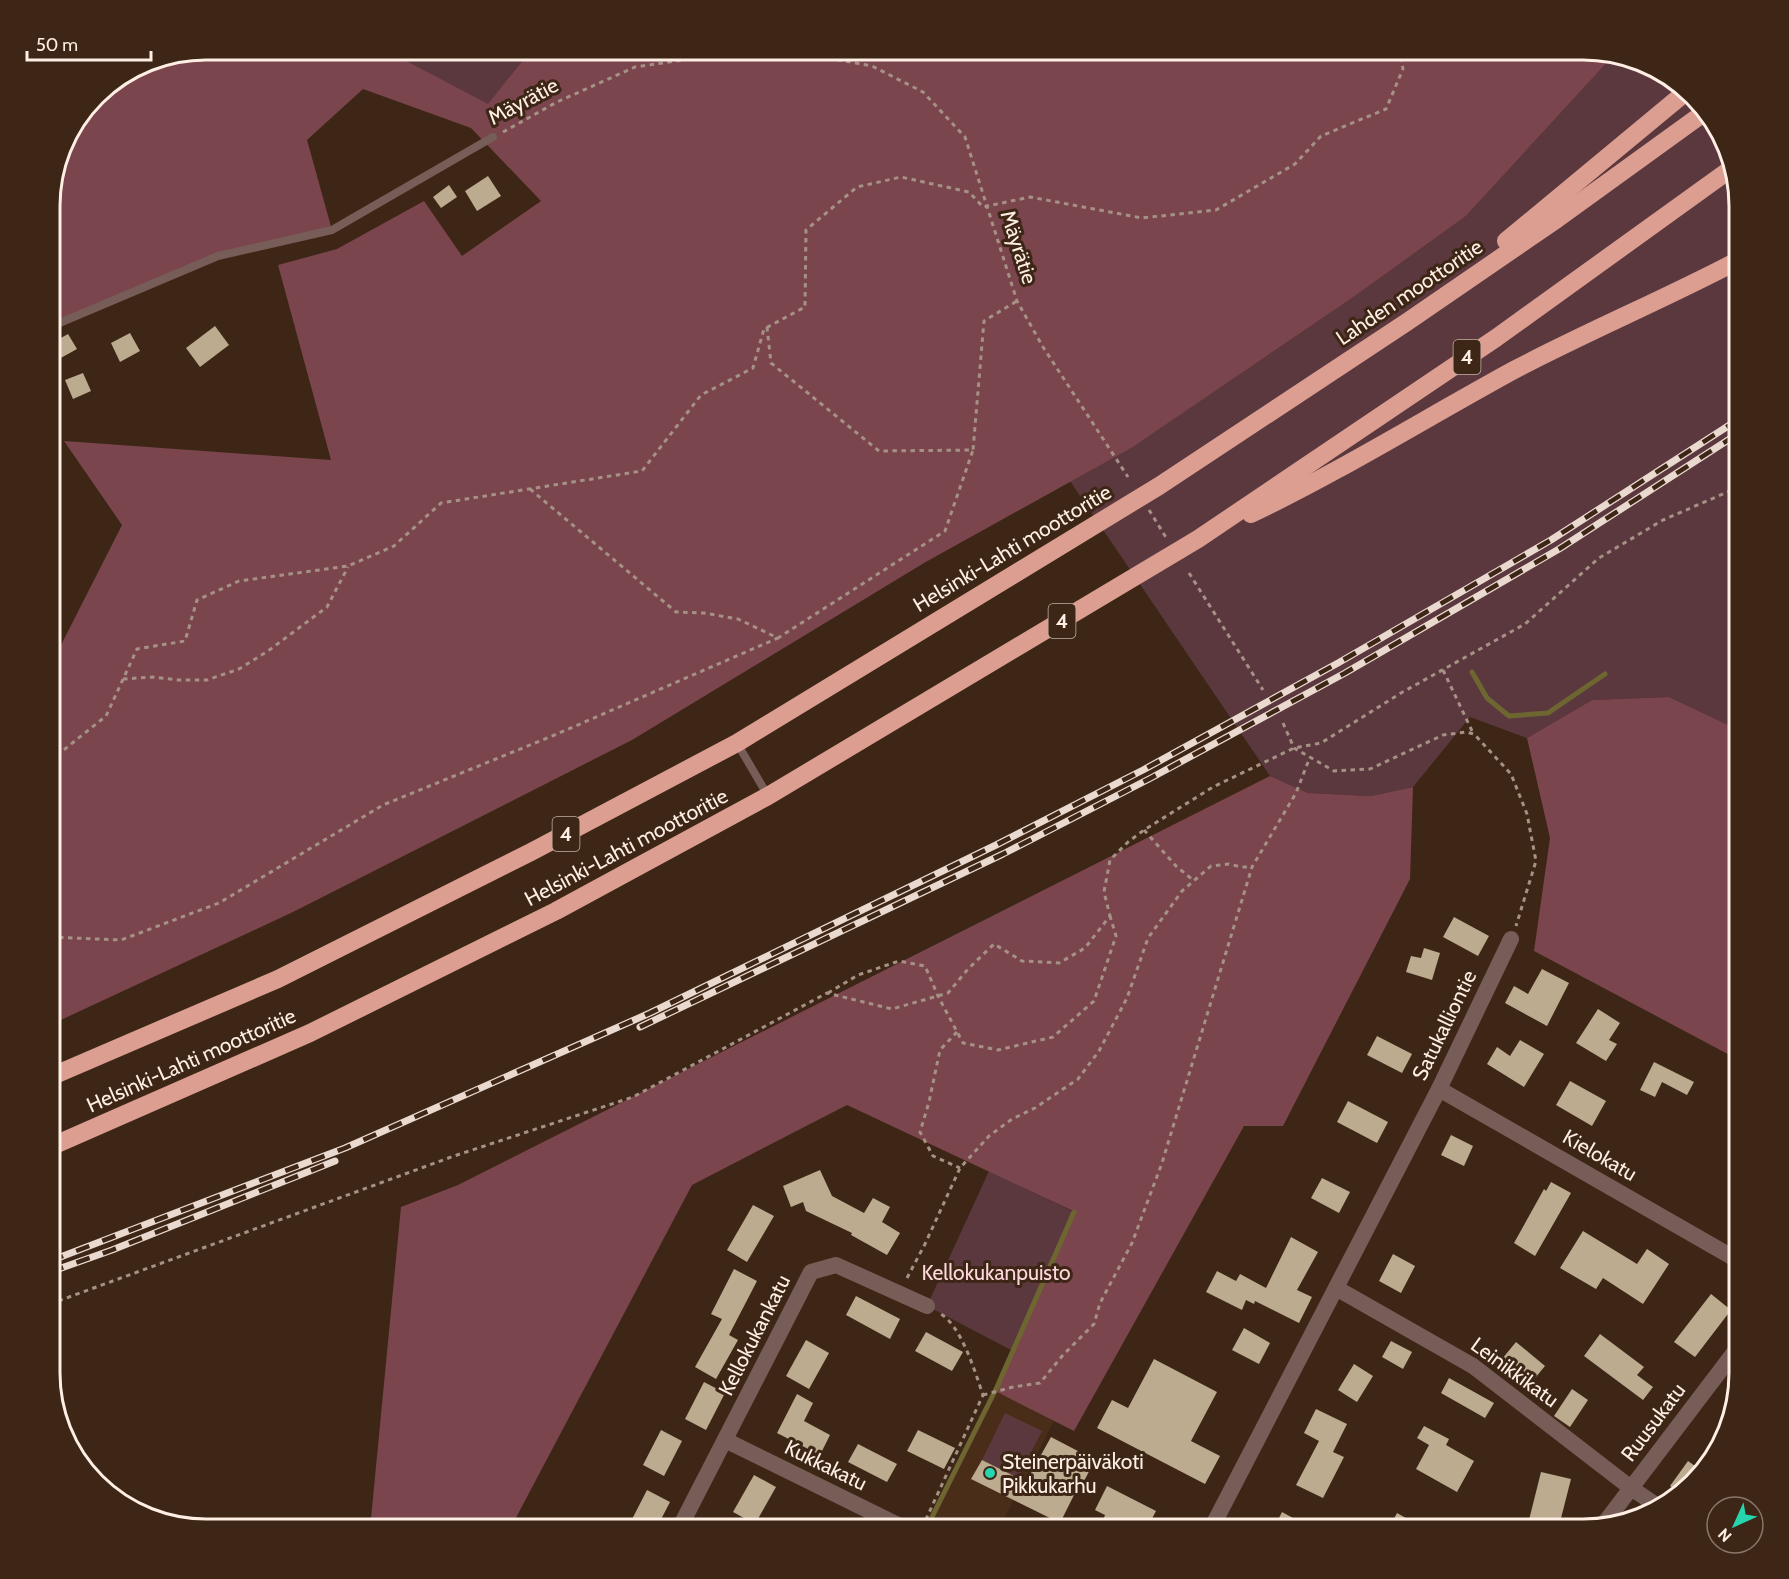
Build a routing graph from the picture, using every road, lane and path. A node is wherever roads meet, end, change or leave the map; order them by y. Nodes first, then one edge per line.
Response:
1 (683, 60) edge
2 (840, 60) edge
3 (1401, 60) edge
4 (1680, 97) edge
5 (1699, 117) edge
6 (493, 137) joint
7 (1725, 173) edge
8 (987, 206) junction
9 (1729, 265) edge
10 (1017, 301) junction
11 (1407, 321) junction
12 (60, 323) edge
13 (767, 327) junction
14 (973, 450) junction
15 (1128, 477) dead end
16 (530, 489) junction
17 (1729, 491) edge
18 (1141, 505) junction
19 (1167, 539) dead end
20 (1198, 539) junction
21 (348, 566) junction
22 (1189, 573) dead end
23 (778, 638) junction
24 (1443, 670) junction
25 (123, 679) junction
26 (1263, 690) dead end
27 (1283, 723) dead end
28 (1474, 734) junction
29 (737, 743) junction
30 (1294, 748) junction
31 (60, 753) edge
32 (1310, 757) junction
33 (768, 796) junction
34 (1144, 830) junction
35 (1252, 867) junction
36 (1194, 881) junction
37 (1110, 916) junction
38 (60, 937) edge
39 (1511, 939) joint
40 (827, 993) junction
41 (938, 996) junction
42 (957, 1032) junction
43 (60, 1073) edge
44 (1439, 1089) junction
45 (60, 1143) edge
46 (960, 1168) junction
47 (1729, 1255) edge
48 (1336, 1288) junction
49 (899, 1294) junction
50 (60, 1300) edge
51 (927, 1306) joint
52 (1729, 1359) edge
53 (983, 1395) junction
54 (725, 1440) junction
55 (1631, 1488) junction
56 (1651, 1502) edge
57 (1610, 1516) edge
58 (685, 1519) edge
59 (884, 1519) edge
60 (926, 1519) edge
61 (1217, 1519) edge

1 - 6 path, Mäyrätie
2 - 8 path, Mäyrätie
3 - 8 path
4 - 11 highway
5 - 11 highway, Lahden moottoritie / 4
6 - 12 lane, Mäyrätie
7 - 20 highway, 4
8 - 10 path, Mäyrätie
8 - 13 path
9 - 20 highway
10 - 14 path
10 - 15 path, Mäyrätie
11 - 18 highway, Lahden moottoritie / 4
13 - 14 path
13 - 16 path
14 - 23 path
16 - 21 path
16 - 23 path
17 - 24 path
18 - 19 path
18 - 29 highway, Helsinki-Lahti moottoritie / 4
20 - 33 highway, Helsinki-Lahti moottoritie / 4
21 - 25 path
21 - 25 path
22 - 26 path
23 - 38 path
24 - 28 path
24 - 30 path
25 - 31 path
27 - 30 path
28 - 32 path
28 - 39 path
29 - 33 lane
29 - 43 highway, Helsinki-Lahti moottoritie / 4
30 - 32 path
30 - 34 path
32 - 35 path
33 - 45 highway, Helsinki-Lahti moottoritie / 4
34 - 36 path
34 - 37 path
35 - 36 path
35 - 53 path
36 - 46 path
37 - 41 path
37 - 42 path
39 - 44 street, Satukalliontie
40 - 41 path
40 - 41 path
40 - 50 path
41 - 42 path
42 - 46 path
44 - 47 street, Kielokatu
44 - 48 street, Satukalliontie
46 - 49 path
48 - 55 street, Leinikkikatu
48 - 61 street, Satukalliontie
49 - 51 street, Kellokukankatu
49 - 54 street, Kellokukankatu
51 - 53 path
52 - 55 street, Ruusukatu
53 - 60 path
54 - 58 street, Kellokukankatu
54 - 59 street, Kukkakatu
55 - 56 street, Leinikkikatu
55 - 57 street, Ruusukatu

